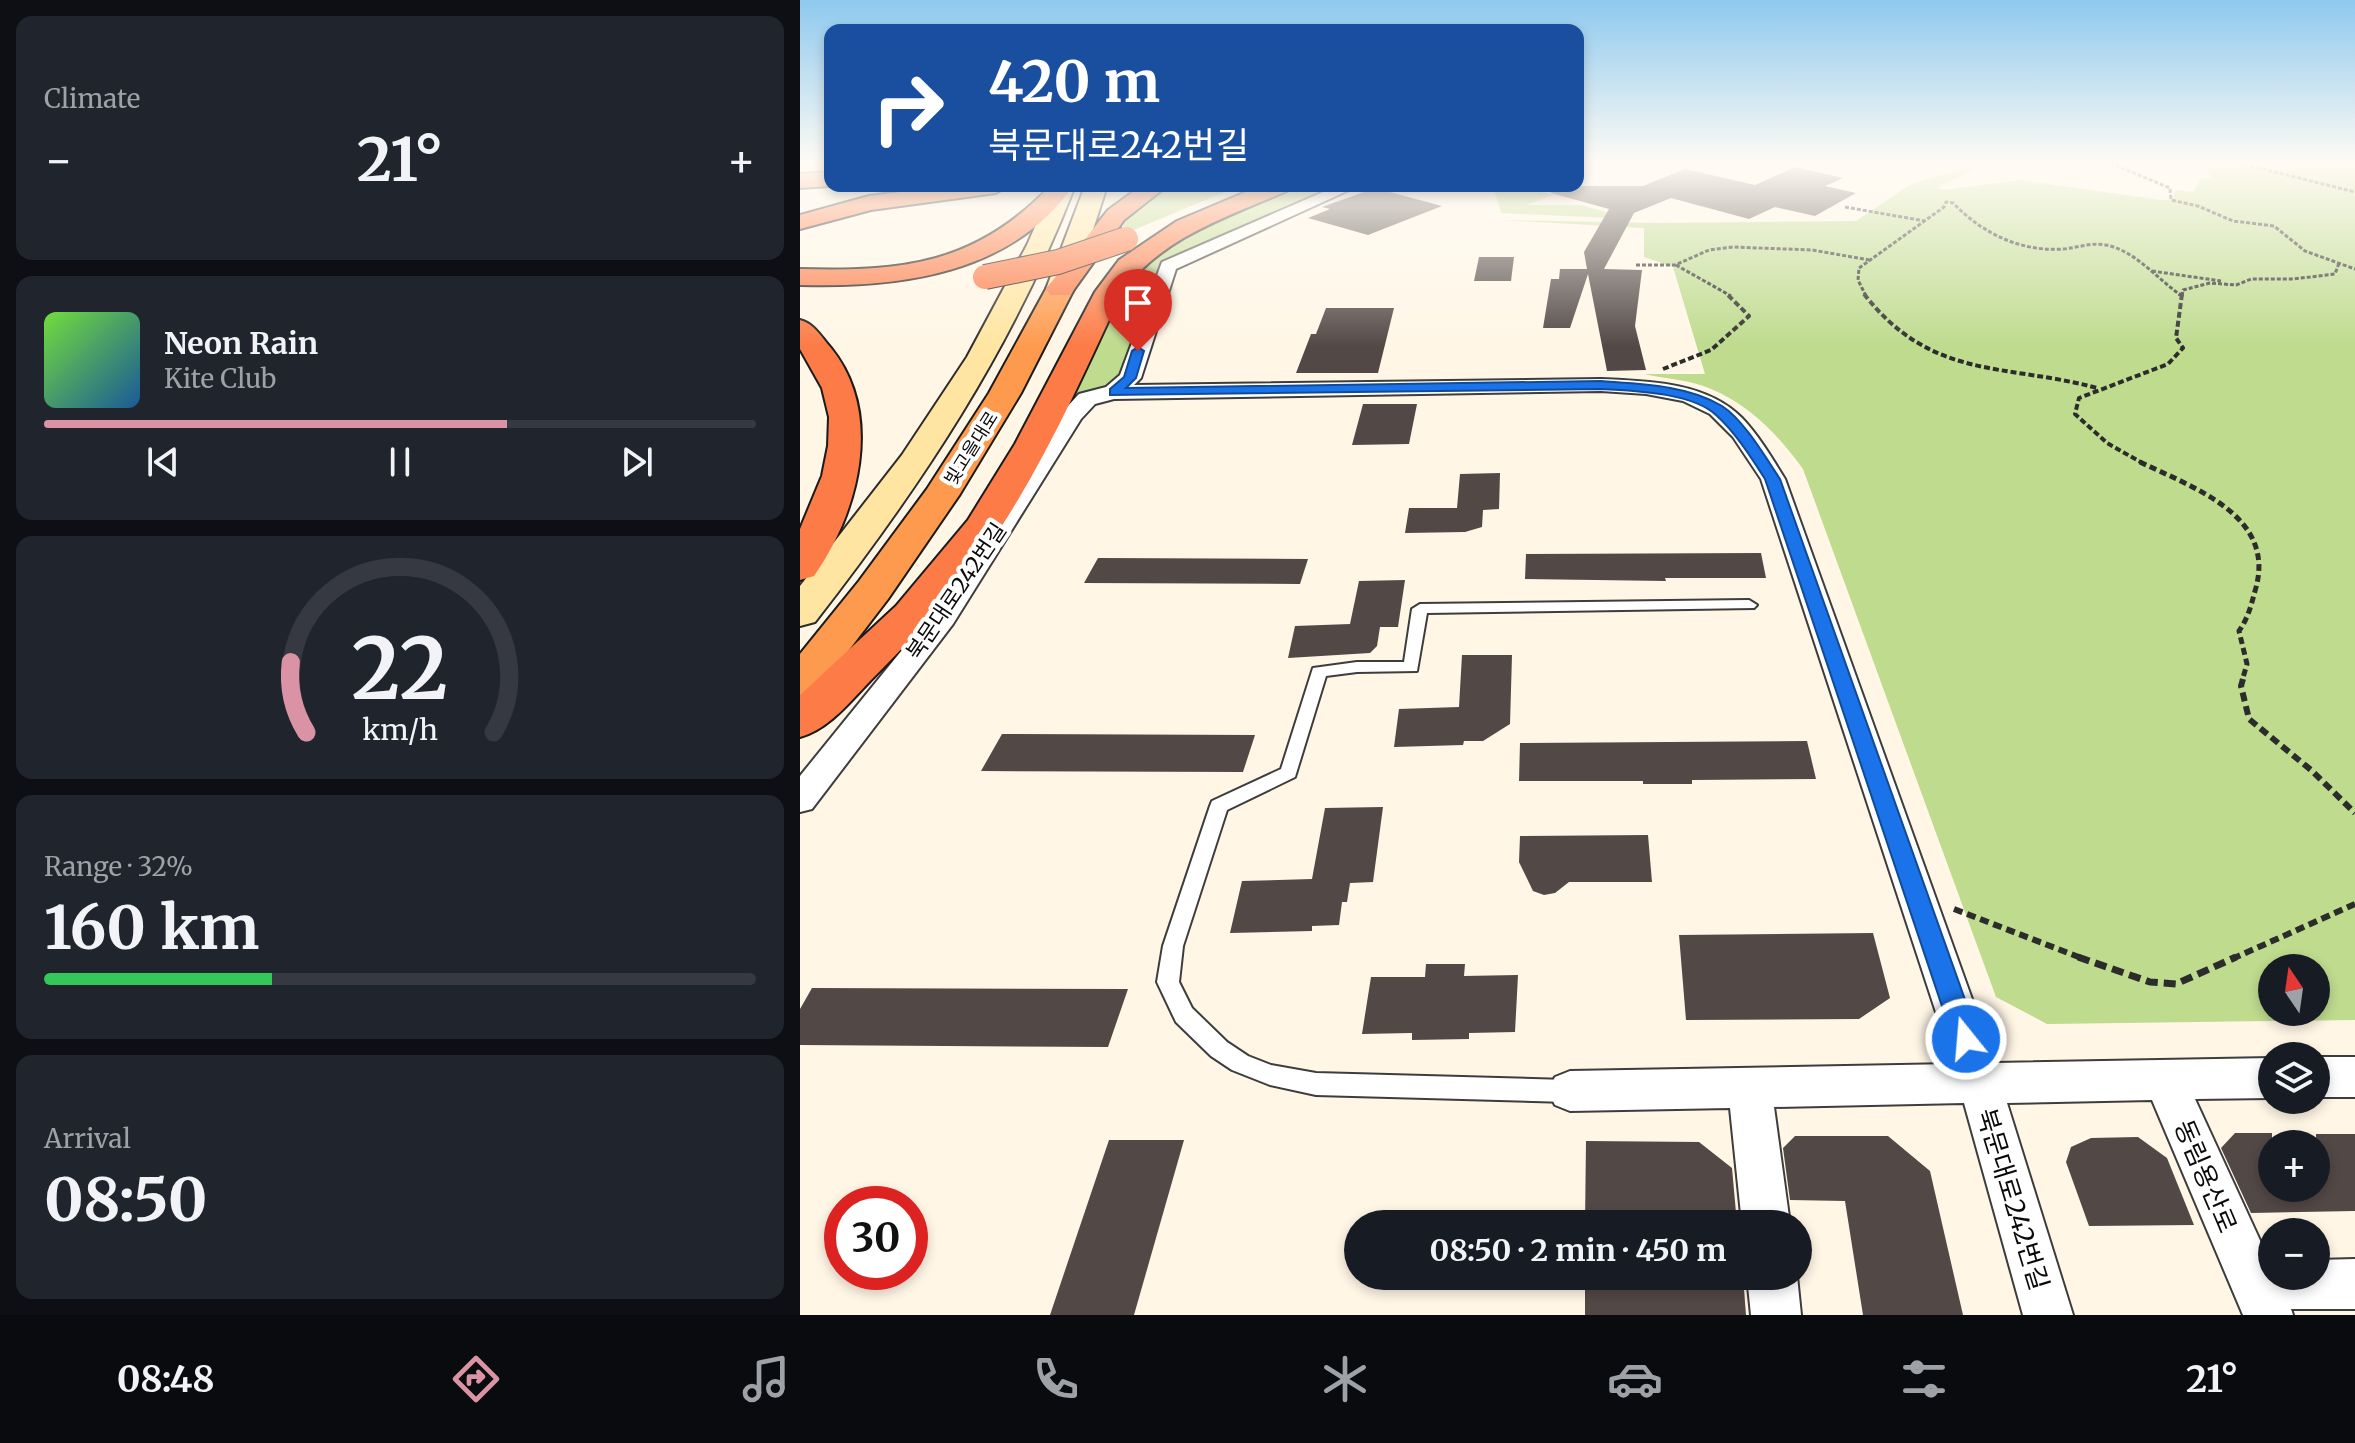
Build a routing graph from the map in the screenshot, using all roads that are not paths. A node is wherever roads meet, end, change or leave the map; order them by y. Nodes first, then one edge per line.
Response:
1 (1024, 224) edge
2 (1049, 224) edge
3 (1083, 224) edge
4 (1109, 224) edge
5 (1161, 224) edge
6 (1190, 224) edge
7 (1263, 224) edge
8 (800, 277) edge
9 (800, 289) edge
10 (1060, 289) junction
11 (800, 329) edge
12 (1114, 392) junction
13 (800, 568) edge
14 (1749, 605) dead end
15 (800, 613) edge
16 (800, 683) edge
17 (800, 721) edge
18 (800, 800) edge
19 (2330, 1077) edge
20 (2355, 1077) edge
21 (2258, 1078) edge
22 (2165, 1080) junction
23 (1978, 1084) junction
24 (1750, 1089) junction
25 (1570, 1091) joint
26 (1764, 1210) edge
27 (2355, 1284) edge
28 (1773, 1290) edge
29 (2261, 1300) edge
30 (1776, 1315) edge
31 (2048, 1315) edge

1 - 8 highway
2 - 15 main road, 빛고을대로
3 - 10 main road, 빛고을대로
4 - 10 highway
5 - 9 highway, bridge
6 - 17 highway
7 - 12 street
10 - 16 highway, 빛고을대로
11 - 13 highway
12 - 18 street, 북문대로242번길
12 - 23 street, 북문대로242번길
14 - 25 lane
19 - 20 street
21 - 22 street
22 - 23 street
22 - 29 street, 동림용산로
23 - 24 street, 북문대로242번길
23 - 31 street, 북문대로242번길
24 - 25 street, 북문대로242번길
24 - 26 street
27 - 29 street
28 - 30 street

